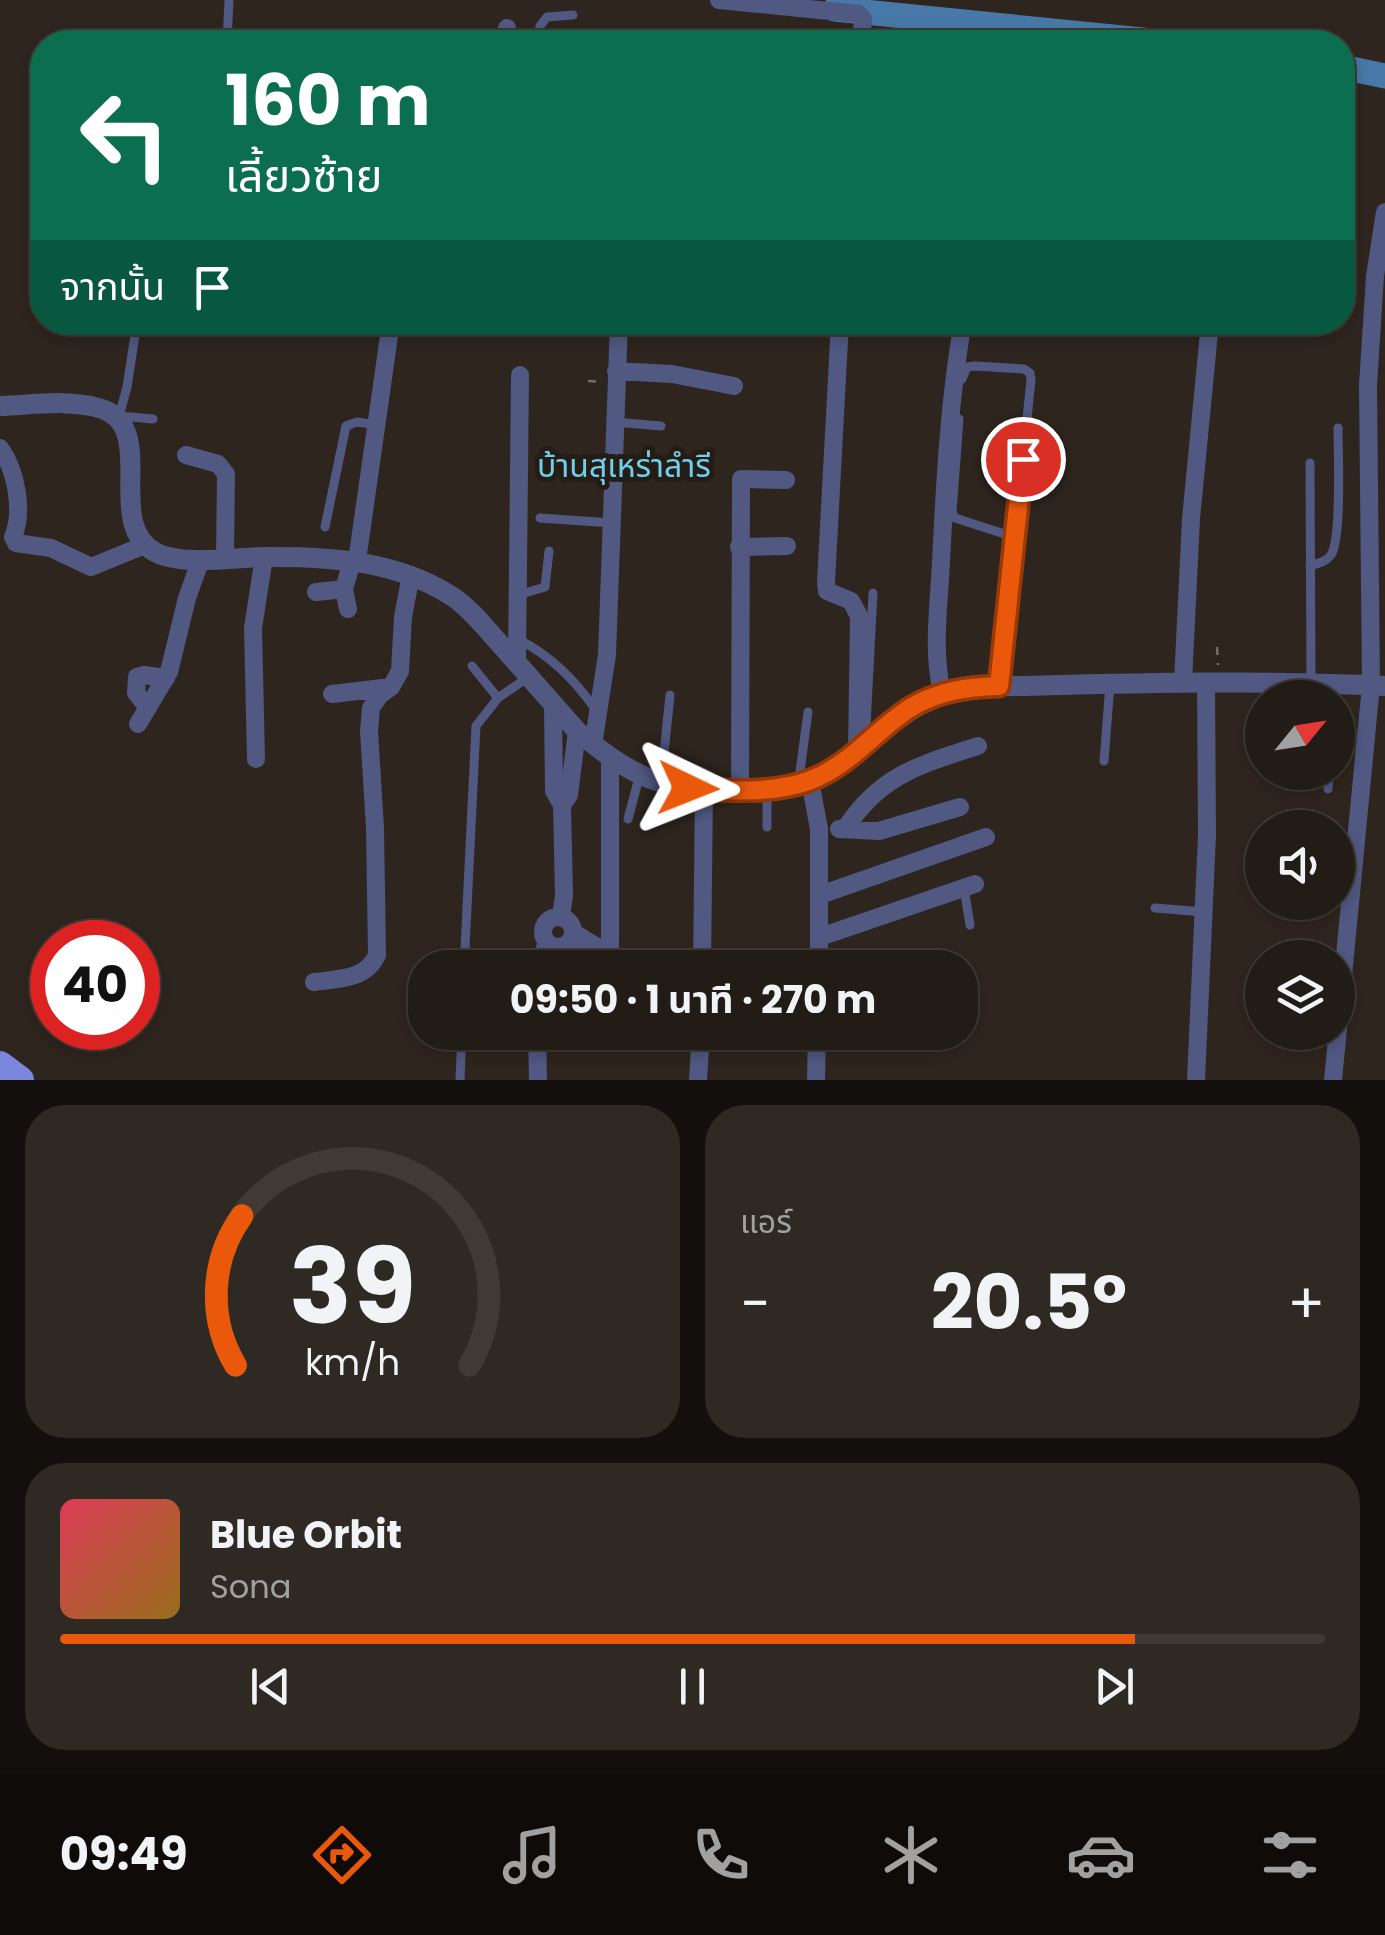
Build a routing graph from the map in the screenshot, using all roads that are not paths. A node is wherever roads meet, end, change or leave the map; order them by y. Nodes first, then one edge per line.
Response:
1 (229, 0) edge
2 (719, 0) edge
3 (573, 15) dead end
4 (228, 30) edge
5 (539, 30) edge
6 (862, 30) edge
7 (1385, 212) edge
8 (136, 335) edge
9 (389, 335) edge
10 (618, 335) edge
11 (839, 335) edge
12 (961, 335) edge
13 (1209, 335) edge
14 (616, 371) junction
15 (520, 375) dead end
16 (734, 386) dead end
17 (0, 406) edge
18 (118, 419) junction
19 (153, 419) dead end
20 (614, 422) junction
21 (377, 425) junction
22 (662, 426) dead end
23 (1338, 428) dead end
24 (0, 448) edge
25 (186, 455) dead end
26 (1310, 463) dead end
27 (786, 480) dead end
28 (540, 518) dead end
29 (612, 524) junction
30 (325, 527) dead end
31 (1014, 537) junction
32 (145, 545) junction
33 (740, 546) junction
34 (786, 546) dead end
35 (549, 550) dead end
36 (264, 557) junction
37 (212, 559) junction
38 (355, 561) junction
39 (1310, 566) junction
40 (411, 575) junction
41 (344, 589) junction
42 (316, 592) dead end
43 (873, 593) dead end
44 (518, 595) junction
45 (348, 609) dead end
46 (191, 625) dead end
47 (518, 639) junction
48 (472, 666) dead end
49 (524, 670) junction
50 (166, 678) junction
51 (1311, 680) edge
52 (1183, 682) junction
53 (1206, 683) junction
54 (1245, 683) edge
55 (1110, 684) junction
56 (999, 686) junction
57 (1378, 686) edge
58 (391, 687) junction
59 (942, 693) junction
60 (332, 694) dead end
61 (670, 695) dead end
62 (498, 698) junction
63 (553, 704) junction
64 (808, 712) dead end
65 (600, 715) junction
66 (593, 744) junction
67 (978, 746) dead end
68 (861, 749) junction
69 (256, 759) dead end
70 (1104, 760) dead end
71 (640, 774) junction
72 (661, 782) junction
73 (804, 782) junction
74 (767, 788) junction
75 (704, 789) junction
76 (740, 789) junction
77 (562, 805) junction
78 (960, 807) dead end
79 (628, 818) dead end
80 (768, 827) dead end
81 (819, 829) junction
82 (845, 829) junction
83 (986, 837) dead end
84 (970, 885) joint
85 (820, 894) junction
86 (1155, 908) dead end
87 (1204, 912) junction
88 (561, 916) junction
89 (970, 925) dead end
90 (573, 936) junction
91 (820, 937) junction
92 (548, 942) junction
93 (465, 950) edge
94 (544, 950) edge
95 (575, 950) edge
96 (702, 950) edge
97 (820, 950) edge
98 (314, 982) dead end
99 (461, 1050) edge
100 (537, 1050) edge
101 (700, 1050) edge
102 (817, 1050) edge
103 (0, 1065) edge
104 (20, 1080) edge
105 (460, 1080) edge
106 (538, 1080) edge
107 (698, 1080) edge
108 (816, 1080) edge
109 (1196, 1080) edge
110 (1333, 1080) edge

1 - 4 lane
2 - 6 street
3 - 5 lane
7 - 57 street
8 - 18 lane
9 - 21 street
10 - 14 street
11 - 68 street
12 - 59 street
13 - 52 street
14 - 16 street
14 - 20 street
15 - 44 street
17 - 18 street
18 - 19 lane
18 - 32 street
20 - 22 lane
20 - 29 street
21 - 30 lane
21 - 38 street
23 - 39 lane
24 - 32 street
25 - 37 street
26 - 39 lane
27 - 33 street
28 - 29 lane
29 - 65 street
31 - 31 lane
31 - 56 lane
32 - 37 street
33 - 34 street
33 - 76 street
35 - 44 lane
36 - 37 street
36 - 38 street
36 - 69 street
37 - 46 street
37 - 50 street
38 - 40 street
38 - 41 street
39 - 51 lane
40 - 49 street
40 - 58 street
41 - 42 street
41 - 45 street
43 - 68 lane
44 - 47 street
47 - 49 street
47 - 65 lane
48 - 62 lane
49 - 62 lane
49 - 63 street
50 - 50 street
52 - 53 street
52 - 55 street
53 - 54 street
53 - 87 street
55 - 56 street
55 - 70 lane
56 - 59 street
57 - 110 street
58 - 60 street
58 - 98 street
59 - 68 street
61 - 72 lane
62 - 93 lane
63 - 66 street
63 - 77 street
64 - 73 lane
65 - 66 street
66 - 71 street
66 - 77 street
66 - 90 street
67 - 82 street
68 - 73 street
71 - 72 street
71 - 79 lane
72 - 75 street
73 - 74 street
73 - 81 street
74 - 76 street
74 - 80 lane
75 - 76 street
75 - 96 street
77 - 88 street
78 - 82 street
81 - 82 street
81 - 85 street
83 - 85 street
84 - 89 lane
84 - 91 street
85 - 91 street
86 - 87 lane
87 - 109 street
88 - 90 street
88 - 92 street
90 - 92 street
90 - 95 street
91 - 97 street
92 - 94 street
99 - 105 lane
100 - 106 street
101 - 107 street
102 - 108 street
103 - 104 main road

